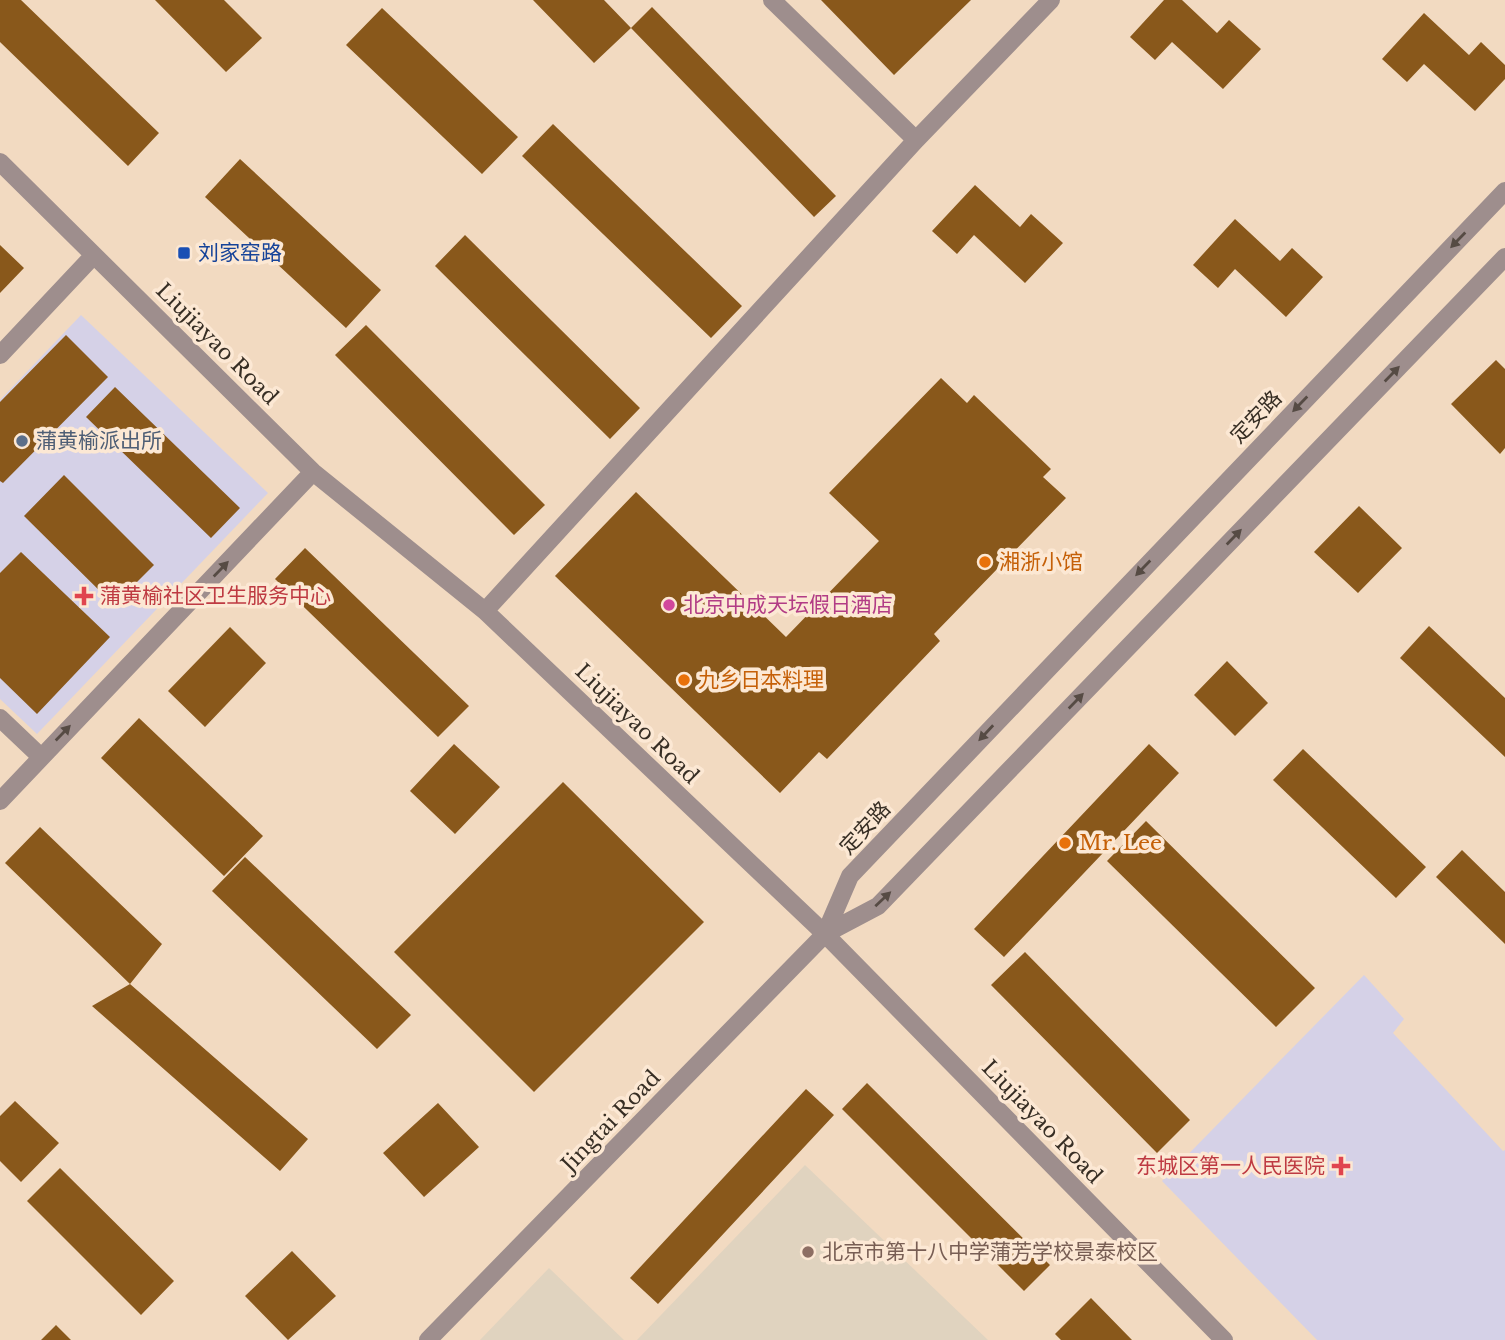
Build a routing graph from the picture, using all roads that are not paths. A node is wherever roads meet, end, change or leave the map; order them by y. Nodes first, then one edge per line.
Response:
1 (772, 0) edge
2 (1051, 0) edge
3 (916, 140) junction
4 (0, 162) edge
5 (1505, 191) edge
6 (94, 255) junction
7 (1505, 257) edge
8 (0, 355) edge
9 (313, 472) junction
10 (485, 611) junction
11 (0, 718) edge
12 (41, 757) junction
13 (0, 801) edge
14 (825, 934) junction
15 (428, 1340) edge
16 (1224, 1340) edge

1 - 3 street
2 - 3 street
3 - 10 street
4 - 6 street, Liujiayao Road
5 -> 14 street, 定安路
6 - 8 street
6 - 9 street, Liujiayao Road
14 -> 7 street
9 - 10 street, Liujiayao Road
12 -> 9 street
10 - 14 street, Liujiayao Road
11 - 12 street
12 - 13 street
14 - 15 street, Jingtai Road
14 - 16 street, Liujiayao Road

